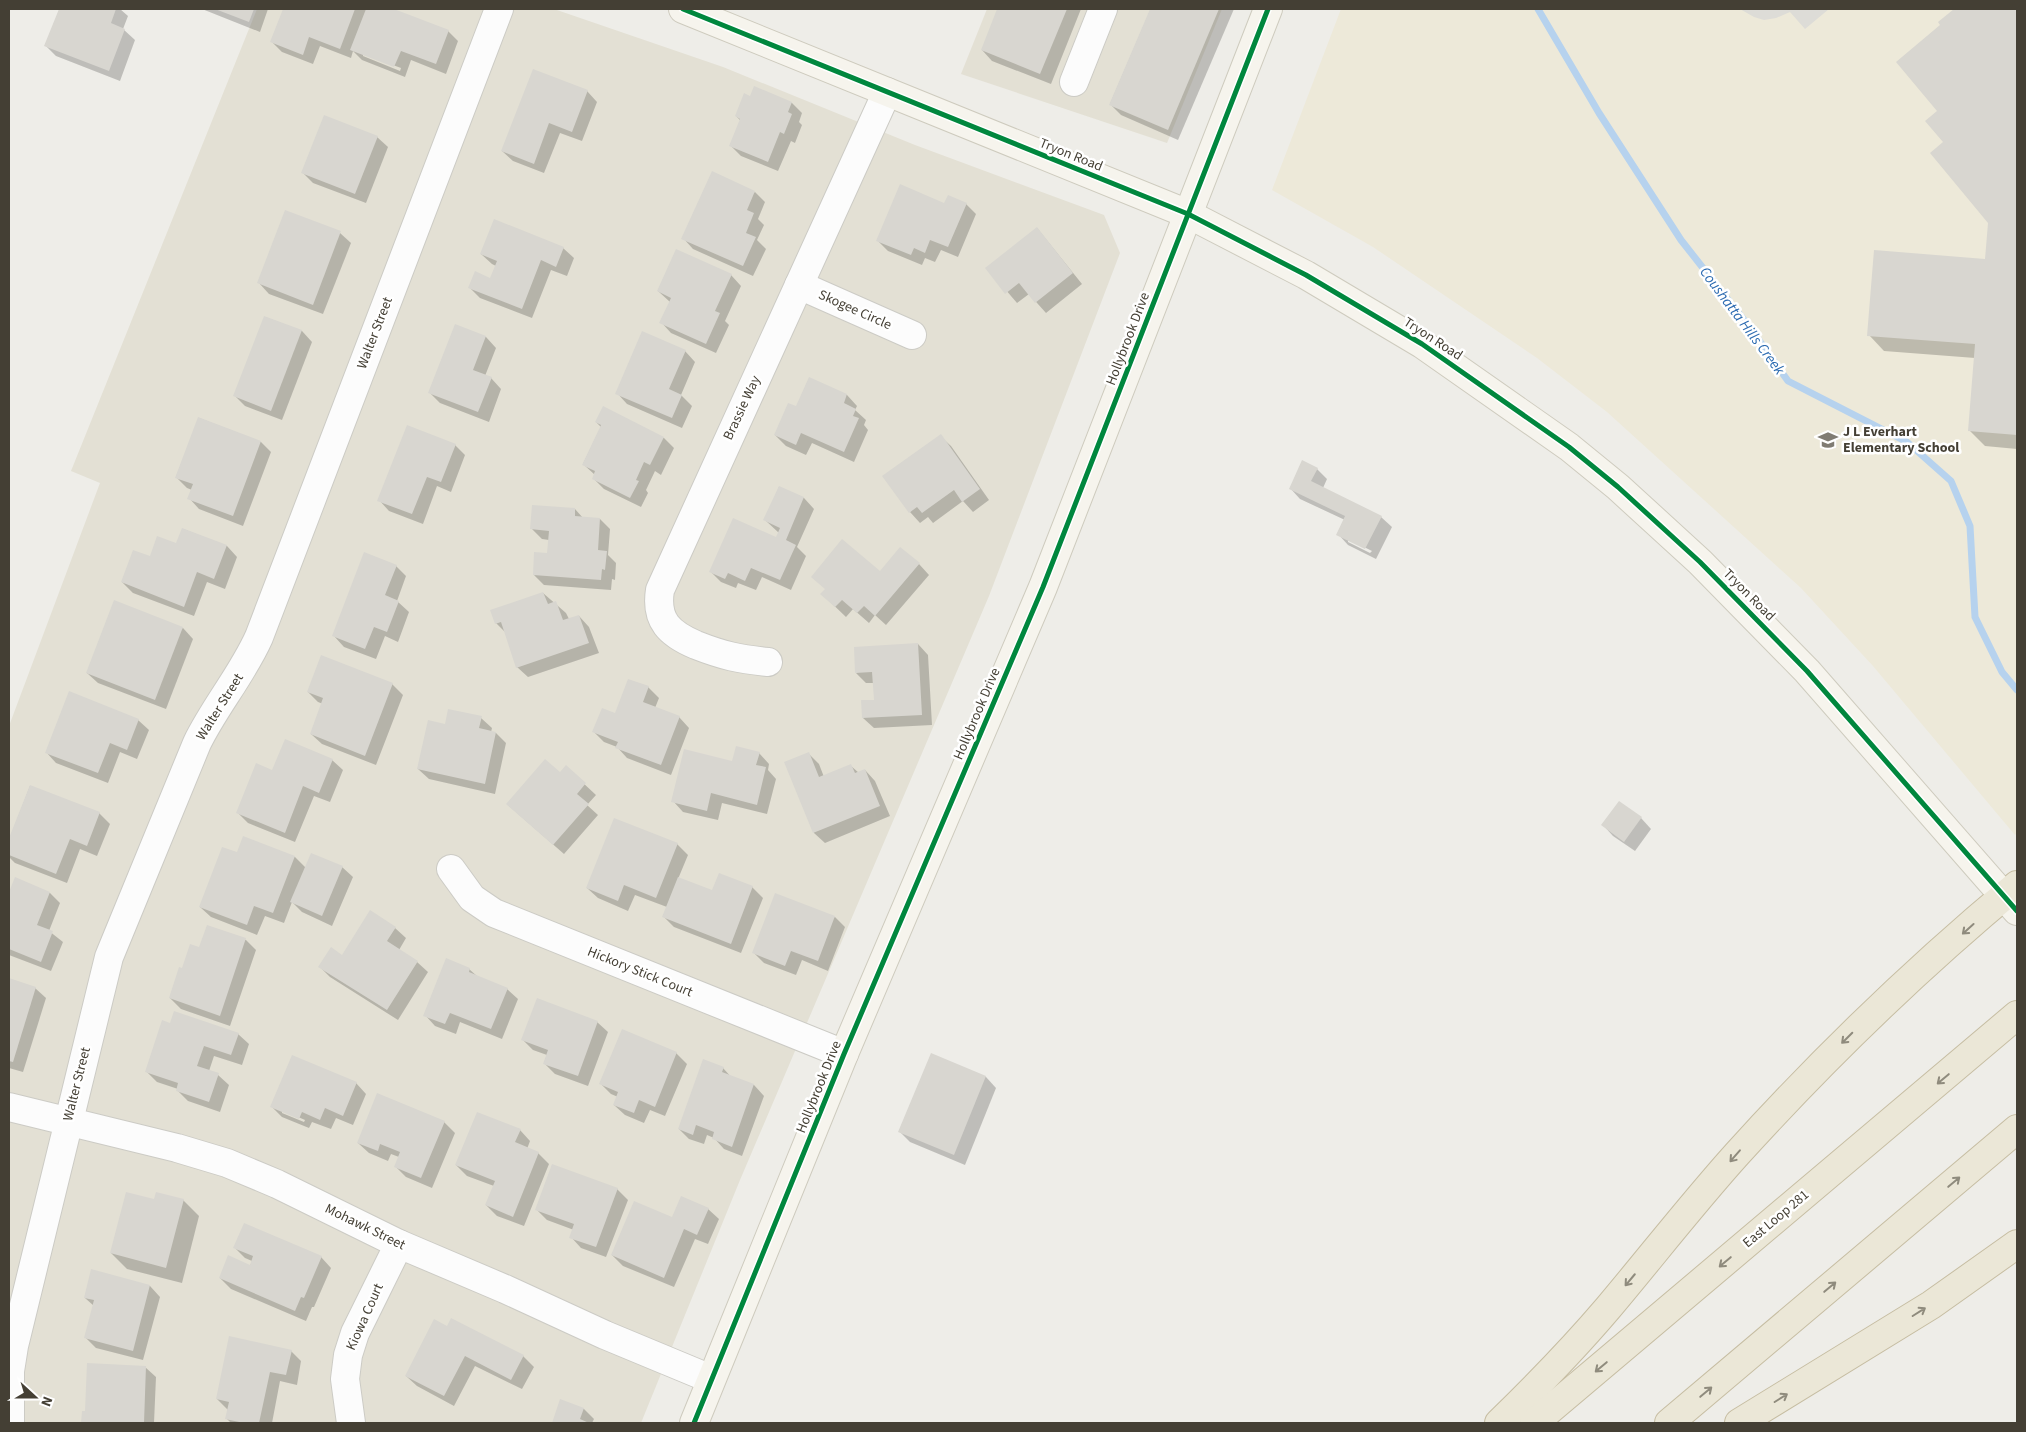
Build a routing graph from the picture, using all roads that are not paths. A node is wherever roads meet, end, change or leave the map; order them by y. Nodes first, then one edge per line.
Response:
1 (499, 9) edge
2 (683, 9) edge
3 (1103, 9) edge
4 (1268, 9) edge
5 (1074, 82) dead end
6 (887, 92) junction
7 (1188, 214) junction
8 (799, 285) junction
9 (912, 335) dead end
10 (768, 662) dead end
11 (451, 870) dead end
12 (2013, 898) edge
13 (2017, 1015) edge
14 (844, 1054) junction
15 (9, 1107) edge
16 (68, 1121) junction
17 (2017, 1129) edge
18 (399, 1244) junction
19 (2017, 1244) edge
20 (711, 1379) junction
21 (10, 1423) edge
22 (351, 1423) edge
23 (694, 1423) edge
24 (1499, 1423) edge
25 (1534, 1423) edge
26 (1669, 1423) edge
27 (1740, 1423) edge

1 - 16 street, Walter Street
2 - 6 street, Tryon Road
3 - 5 street
4 - 7 street, Hollybrook Drive
6 - 7 street, Tryon Road
6 - 8 street, Brassie Way
7 - 12 street, Tryon Road
7 - 14 street, Hollybrook Drive
8 - 9 street, Skogee Circle
8 - 10 street, Brassie Way
11 - 14 street, Hickory Stick Court
12 -> 24 highway
13 -> 25 highway, East Loop 281
14 - 20 street, Hollybrook Drive
15 - 16 street, Mohawk Street
16 - 18 street, Mohawk Street
16 - 21 street, Walter Street
26 -> 17 highway
18 - 20 street, Mohawk Street
18 - 22 street, Kiowa Court
27 -> 19 highway
20 - 23 street, Hollybrook Drive

